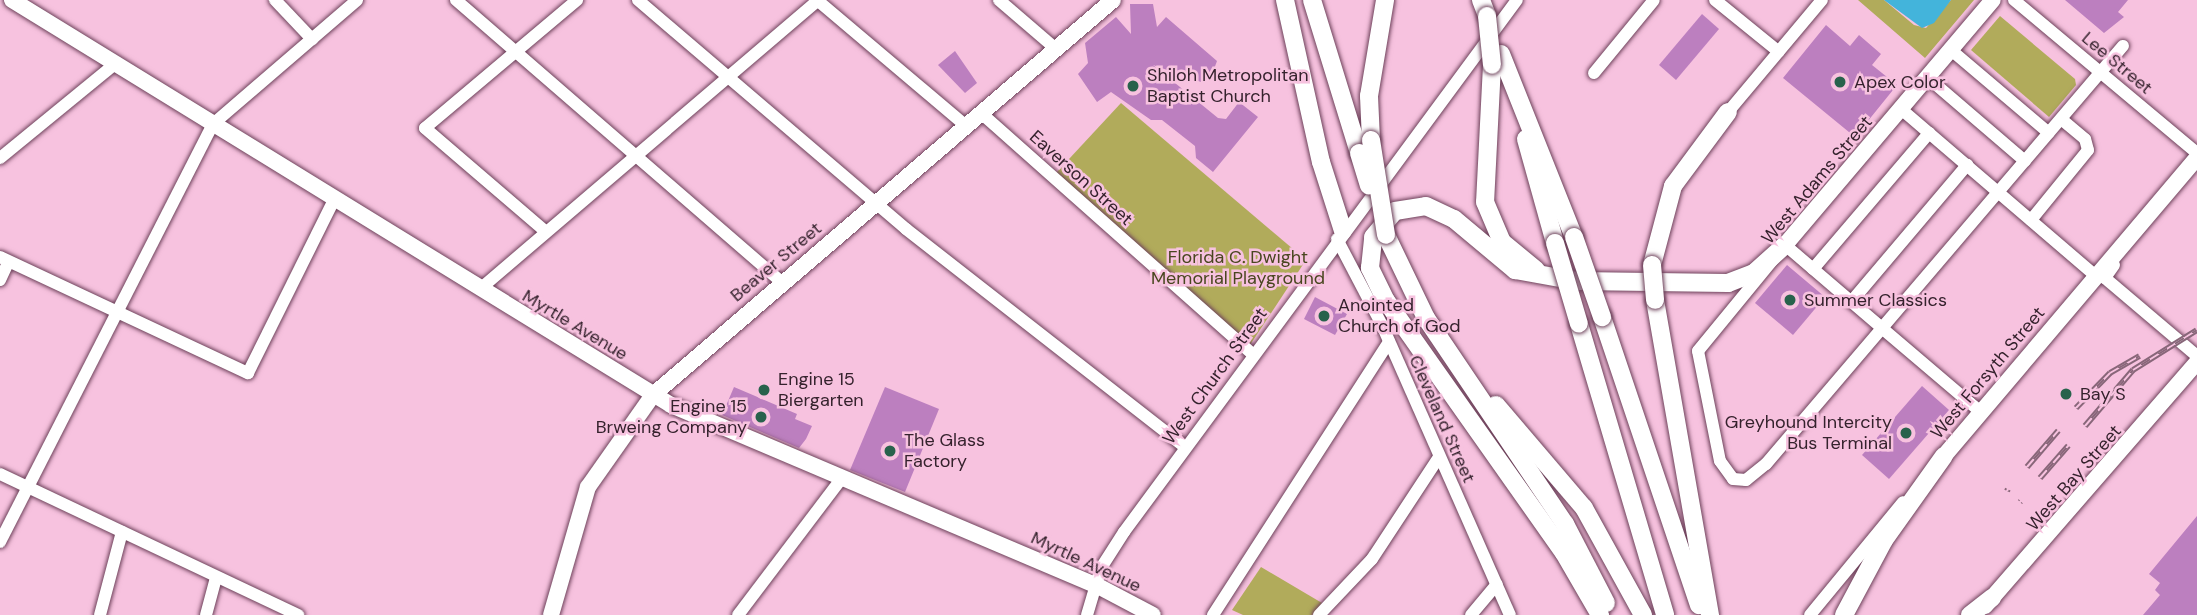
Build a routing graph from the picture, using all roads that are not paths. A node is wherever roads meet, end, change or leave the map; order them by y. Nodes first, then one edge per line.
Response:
1 (12, 0) edge
2 (275, 0) edge
3 (357, 0) edge
4 (456, 0) edge
5 (577, 0) edge
6 (638, 0) edge
7 (818, 0) edge
8 (999, 0) edge
9 (1113, 0) edge
10 (1285, 0) edge
11 (1312, 0) edge
12 (1385, 0) edge
13 (1517, 0) edge
14 (1654, 0) edge
15 (1716, 0) edge
16 (1822, 0) edge
17 (1993, 0) edge
18 (2014, 0) edge
19 (1484, 8) edge
20 (312, 39) junction
21 (2123, 46) dead end
22 (1056, 49) junction
23 (1951, 50) junction
24 (516, 52) junction
25 (1779, 52) junction
26 (1496, 59) junction
27 (115, 64) junction
28 (2100, 72) junction
29 (1594, 73) dead end
30 (728, 76) junction
31 (1927, 77) junction
32 (1901, 108) junction
33 (1728, 112) joint
34 (981, 113) junction
35 (2061, 119) junction
36 (212, 124) junction
37 (966, 126) junction
38 (1929, 133) junction
39 (2049, 133) junction
40 (1365, 146) junction
41 (635, 155) junction
42 (2197, 156) edge
43 (0, 158) edge
44 (2025, 161) junction
45 (1967, 165) junction
46 (1998, 192) junction
47 (335, 198) junction
48 (874, 203) junction
49 (2031, 220) junction
50 (545, 232) junction
51 (1340, 235) junction
52 (1785, 245) junction
53 (4, 260) edge
54 (1812, 269) junction
55 (2100, 276) junction
56 (0, 281) edge
57 (1576, 281) junction
58 (782, 282) junction
59 (480, 289) junction
60 (1851, 302) junction
61 (117, 315) junction
62 (1882, 328) junction
63 (1389, 342) junction
64 (1448, 349) junction
65 (1252, 354) junction
66 (2197, 356) edge
67 (2197, 362) edge
68 (653, 395) junction
69 (1981, 412) junction
70 (1185, 447) junction
71 (1944, 456) junction
72 (1439, 457) junction
73 (0, 474) edge
74 (842, 478) junction
75 (29, 488) junction
76 (122, 533) junction
77 (0, 542) edge
78 (216, 577) junction
79 (1096, 584) junction
80 (1497, 584) junction
81 (1992, 598) junction
82 (100, 615) edge
83 (206, 615) edge
84 (298, 615) edge
85 (551, 615) edge
86 (738, 615) edge
87 (1087, 615) edge
88 (1153, 615) edge
89 (1213, 615) edge
90 (1319, 615) edge
91 (1471, 615) edge
92 (1510, 615) edge
93 (1600, 615) edge
94 (1611, 615) edge
95 (1643, 615) edge
96 (1665, 615) edge
97 (1702, 615) edge
98 (1710, 615) edge
99 (1810, 615) edge
100 (1844, 615) edge
101 (1970, 615) edge
102 (1977, 615) edge

1 - 27 main road, Myrtle Avenue
2 - 20 street
3 - 20 street
4 - 24 street
5 - 24 street
6 - 30 street
7 - 30 street
7 - 37 street
8 - 22 street
9 - 22 main road, Beaver Street
10 - 51 highway
11 - 40 highway
12 - 40 highway
13 - 51 street, West Church Street
14 - 29 street
15 - 25 street
16 - 25 street
17 - 23 main road, West Adams Street
18 - 28 street, Lee Street
19 - 26 highway, bridge
20 - 36 street
21 - 28 street
22 - 34 main road, Beaver Street
23 - 31 main road, West Adams Street
23 - 39 street
24 - 41 street
24 - 50 street
25 - 33 street
26 - 57 highway
26 - 96 highway, bridge
26 - 97 highway, bridge
27 - 36 main road, Myrtle Avenue
27 - 43 street
28 - 35 street
28 - 42 street, Lee Street
30 - 41 street
30 - 48 street
31 - 32 main road, West Adams Street
31 - 44 street
32 - 38 street
32 - 52 main road, West Adams Street
33 - 98 highway, bridge
34 - 37 main road, Beaver Street
34 - 65 street, Eaverson Street
35 - 39 street
35 - 49 street
36 - 47 main road, Myrtle Avenue
36 - 61 street
37 - 48 main road, Beaver Street
38 - 45 street
38 - 54 street
39 - 44 street
40 - 64 highway, bridge
41 - 50 street
41 - 58 street
42 - 55 main road, West Forsyth Street
44 - 46 street
45 - 46 street
45 - 60 street
46 - 49 street
46 - 62 street
47 - 59 main road, Myrtle Avenue
47 - 61 street
48 - 58 main road, Beaver Street
48 - 70 street
49 - 55 street
50 - 59 street
51 - 63 street, Cleveland Street
51 - 65 street, West Church Street
52 - 54 street
52 - 57 highway
52 - 62 street, West Adams Street
53 - 56 street
53 - 61 street
54 - 60 street
55 - 66 street
55 - 69 main road, West Forsyth Street
57 - 93 highway
58 - 68 main road, Beaver Street
59 - 68 main road, Myrtle Avenue
60 - 62 street
61 - 75 street
62 - 69 street
63 - 72 street, Cleveland Street
63 - 89 street
64 - 94 highway
64 - 95 highway
65 - 70 street, West Church Street
67 - 81 main road, West Bay Street
68 - 74 main road, Myrtle Avenue
68 - 85 main road, Beaver Street
69 - 71 main road, West Forsyth Street
70 - 79 street, West Church Street
71 - 99 street, West Forsyth Street
71 - 100 highway
72 - 80 street, Cleveland Street
72 - 90 street
73 - 75 street
74 - 79 main road, Myrtle Avenue
74 - 86 street
75 - 76 street
75 - 77 street
76 - 78 street
76 - 82 street
78 - 83 street
78 - 84 street
79 - 87 street, West Church Street
79 - 88 main road, Myrtle Avenue
80 - 91 street
80 - 92 street, Cleveland Street
81 - 101 highway
81 - 102 main road, West Bay Street

